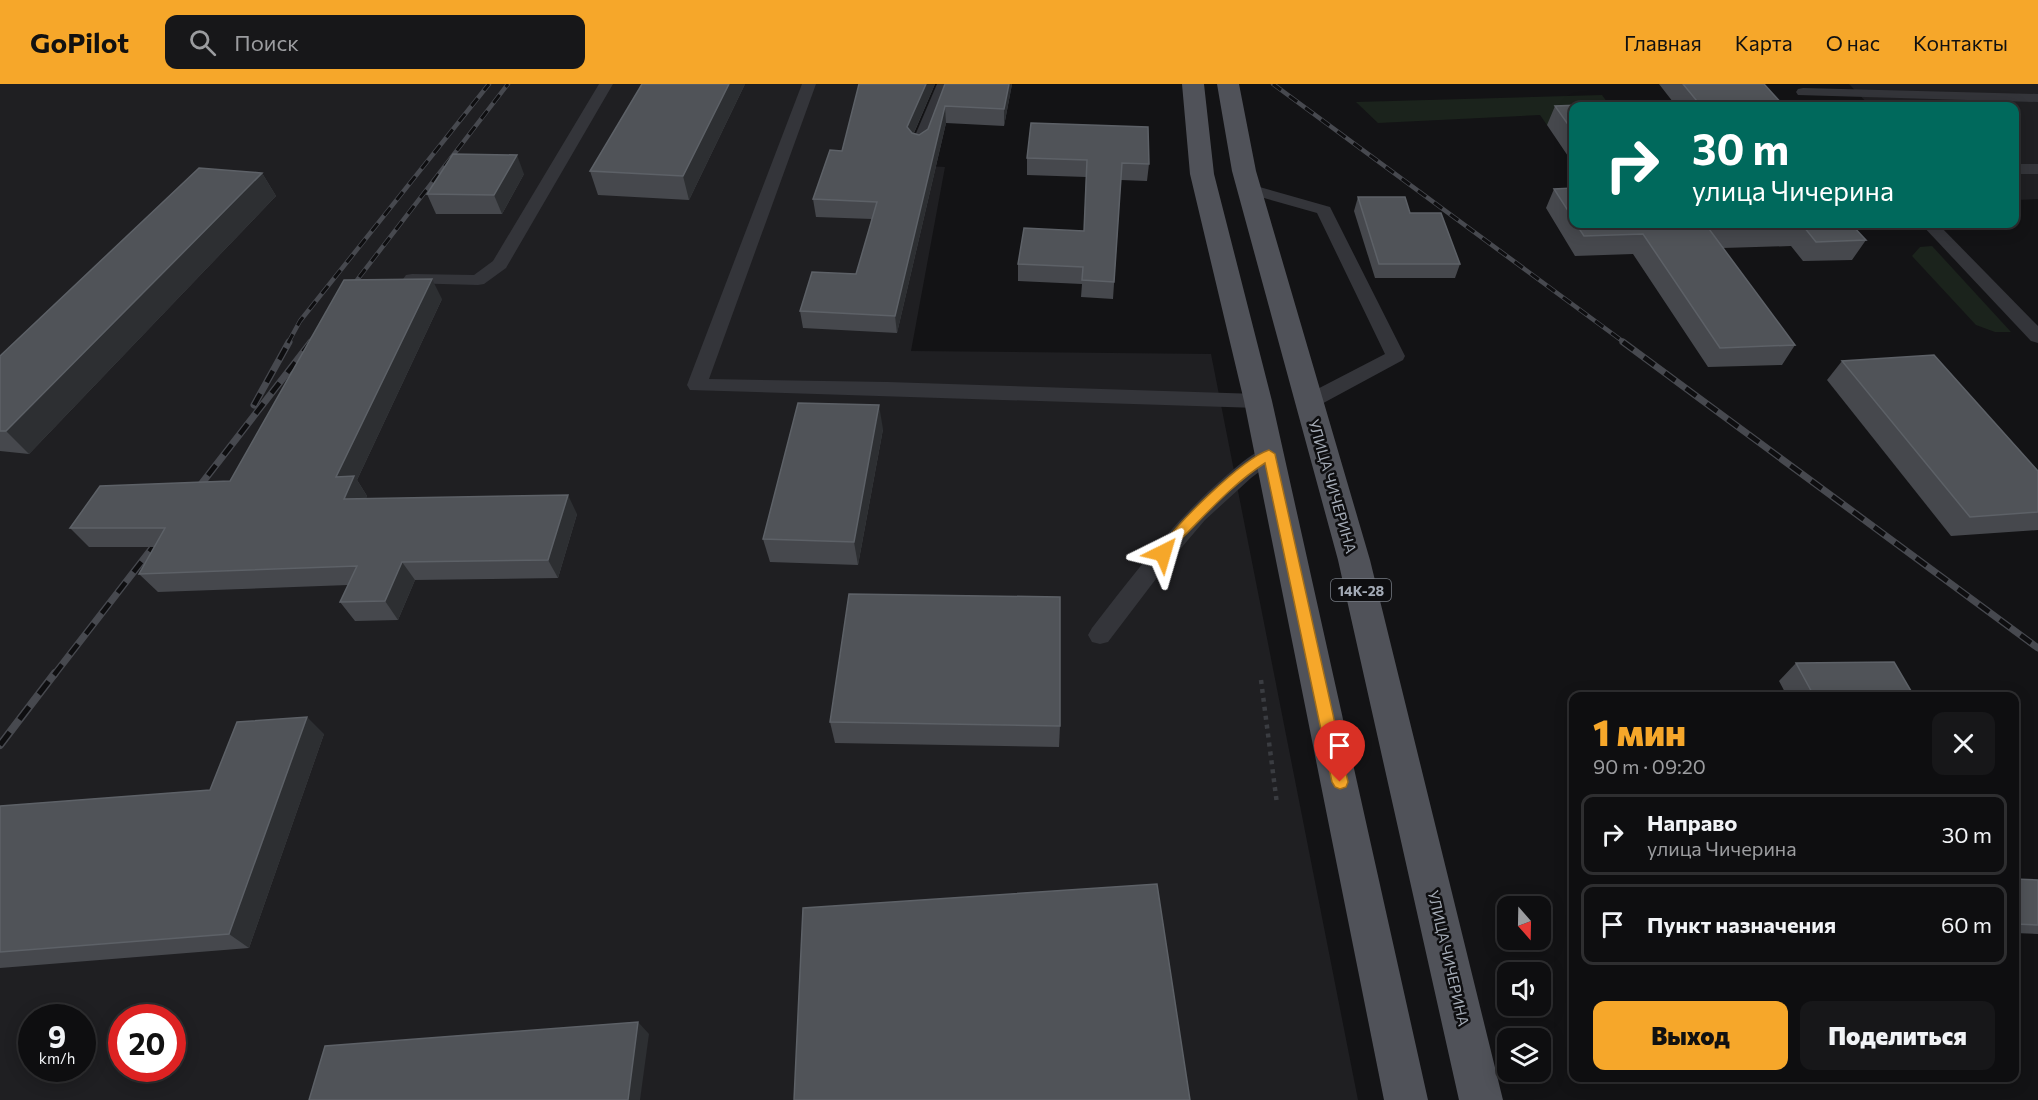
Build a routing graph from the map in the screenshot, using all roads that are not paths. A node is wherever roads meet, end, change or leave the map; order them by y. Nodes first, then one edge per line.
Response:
1 (606, 84) edge
2 (809, 84) edge
3 (944, 84) edge
4 (1193, 84) edge
5 (1228, 84) edge
6 (1799, 88) edge
7 (1910, 93) junction
8 (2038, 98) edge
9 (1813, 102) edge
10 (1919, 102) edge
11 (919, 145) edge
12 (2019, 169) edge
13 (2038, 169) edge
14 (1249, 189) junction
15 (1933, 228) edge
16 (412, 279) edge
17 (2038, 337) edge
18 (1258, 401) junction
19 (1309, 402) junction
20 (1269, 454) junction
21 (1100, 635) dead end
22 (1406, 1100) edge
23 (1481, 1100) edge

1 - 16 lane
2 - 18 lane
3 - 11 lane
4 - 18 main road
5 - 14 main road, УЛИЦА ЧИЧЕРИНА / 14К-28
6 - 7 lane
6 - 9 lane
7 - 8 lane
7 - 10 lane
12 - 13 lane
14 - 19 main road, УЛИЦА ЧИЧЕРИНА / 14К-28
14 - 19 lane
15 - 17 lane
18 - 20 main road
19 - 23 main road, УЛИЦА ЧИЧЕРИНА / 14К-28
20 - 21 lane
20 - 22 main road

